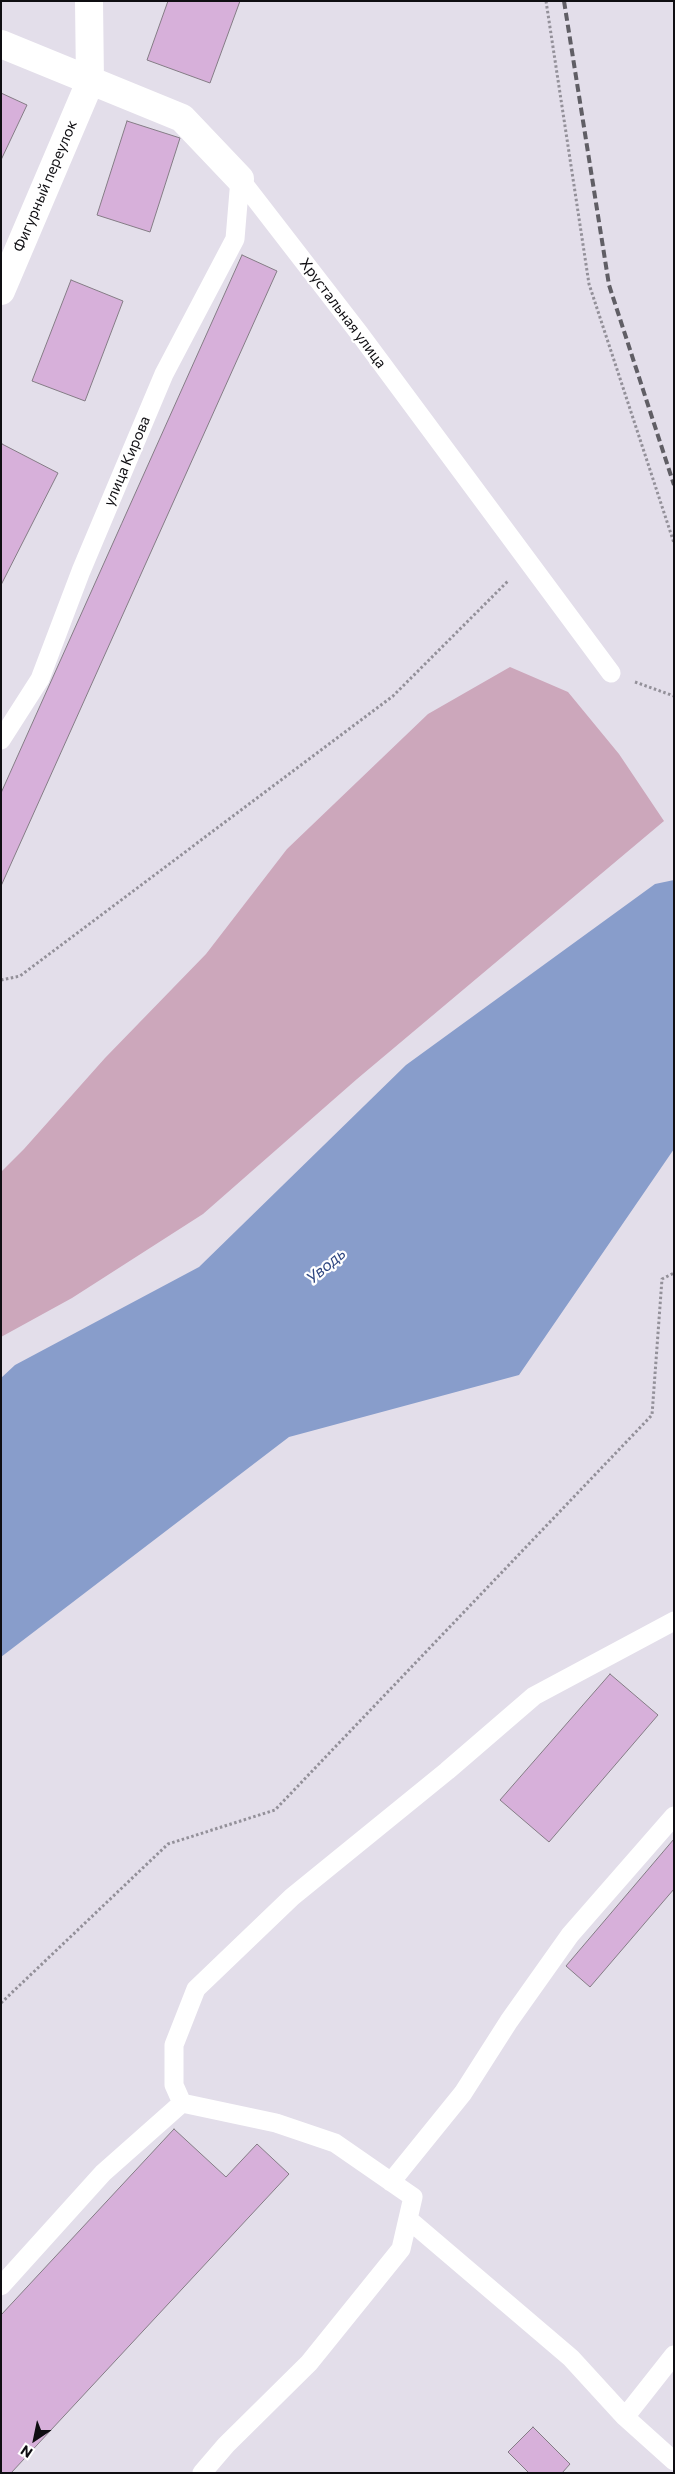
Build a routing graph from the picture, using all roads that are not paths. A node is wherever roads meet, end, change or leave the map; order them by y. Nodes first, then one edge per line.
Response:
1 (89, 1) edge
2 (1, 44) edge
3 (90, 82) junction
4 (240, 179) junction
5 (1, 291) edge
6 (611, 673) road end
7 (1, 740) edge
8 (674, 1621) edge
9 (674, 1816) edge
10 (182, 2104) junction
11 (391, 2182) junction
12 (408, 2219) junction
13 (1, 2286) edge
14 (674, 2355) edge
15 (625, 2417) junction
16 (674, 2461) edge
17 (202, 2473) edge

1 - 3 street
2 - 3 street, Хрустальная улица
3 - 4 street, Хрустальная улица
3 - 5 street, Фигурный переулок
4 - 6 lane, Хрустальная улица
4 - 7 lane, улица Кирова
8 - 10 lane
9 - 11 lane
10 - 11 lane
10 - 13 lane
11 - 12 lane
12 - 15 lane
12 - 17 lane
14 - 15 lane
15 - 16 lane

